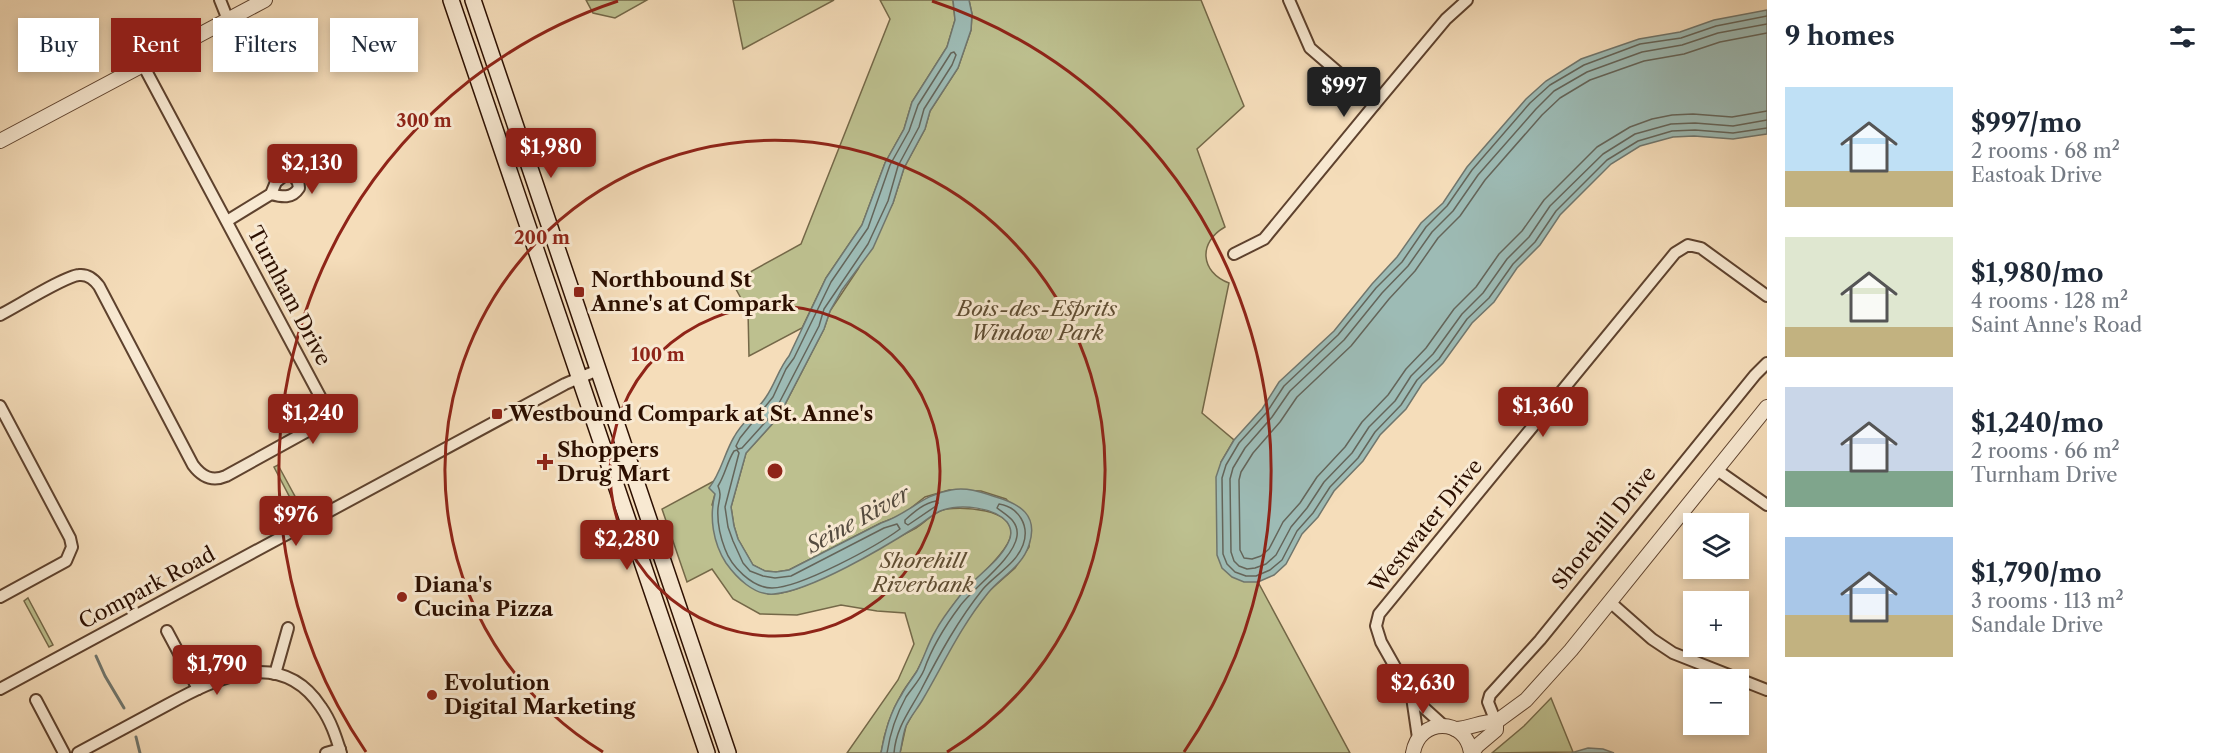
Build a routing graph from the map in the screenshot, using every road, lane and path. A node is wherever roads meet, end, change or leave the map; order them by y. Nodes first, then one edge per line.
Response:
1 (220, 0) edge
2 (265, 0) edge
3 (451, 0) edge
4 (473, 0) edge
5 (1289, 0) edge
6 (1467, 0) edge
7 (227, 18) edge
8 (232, 18) edge
9 (130, 72) edge
10 (147, 72) edge
11 (1375, 104) junction
12 (0, 141) edge
13 (271, 194) dead end
14 (227, 221) junction
15 (1234, 254) dead end
16 (1767, 296) edge
17 (0, 315) edge
18 (1767, 363) edge
19 (598, 370) junction
20 (579, 378) junction
21 (0, 406) edge
22 (1767, 407) edge
23 (1717, 470) junction
24 (1767, 505) edge
25 (0, 597) edge
26 (1610, 602) junction
27 (288, 628) dead end
28 (167, 631) dead end
29 (275, 674) junction
30 (0, 689) edge
31 (198, 689) junction
32 (1767, 690) edge
33 (1412, 698) junction
34 (36, 700) dead end
35 (1496, 722) junction
36 (1450, 728) junction
37 (1413, 748) edge
38 (340, 751) edge
39 (64, 753) edge
40 (78, 753) edge
41 (326, 753) edge
42 (707, 753) edge
43 (728, 753) edge
44 (1472, 753) edge

1 - 7 street
2 - 8 street
3 - 20 main road
4 - 19 main road
5 - 11 street
6 - 11 street
9 - 12 street
10 - 14 street, Turnham Drive
11 - 15 street
13 - 14 street
14 - 17 street, Turnham Drive
16 - 33 street, Westwater Drive
18 - 35 street, Shorehill Drive
19 - 20 street, Compark Road
19 - 43 main road
20 - 30 street, Compark Road
20 - 42 main road
21 - 25 street
22 - 23 street
23 - 24 street
23 - 26 street
26 - 32 street
26 - 35 street
27 - 29 street
28 - 31 street
29 - 31 street
29 - 38 street
31 - 40 street
33 - 36 street, Westwater Drive
33 - 37 street, Westwater Drive
34 - 39 street
35 - 36 street
35 - 44 street
36 - 37 street
36 - 44 street
38 - 41 street

